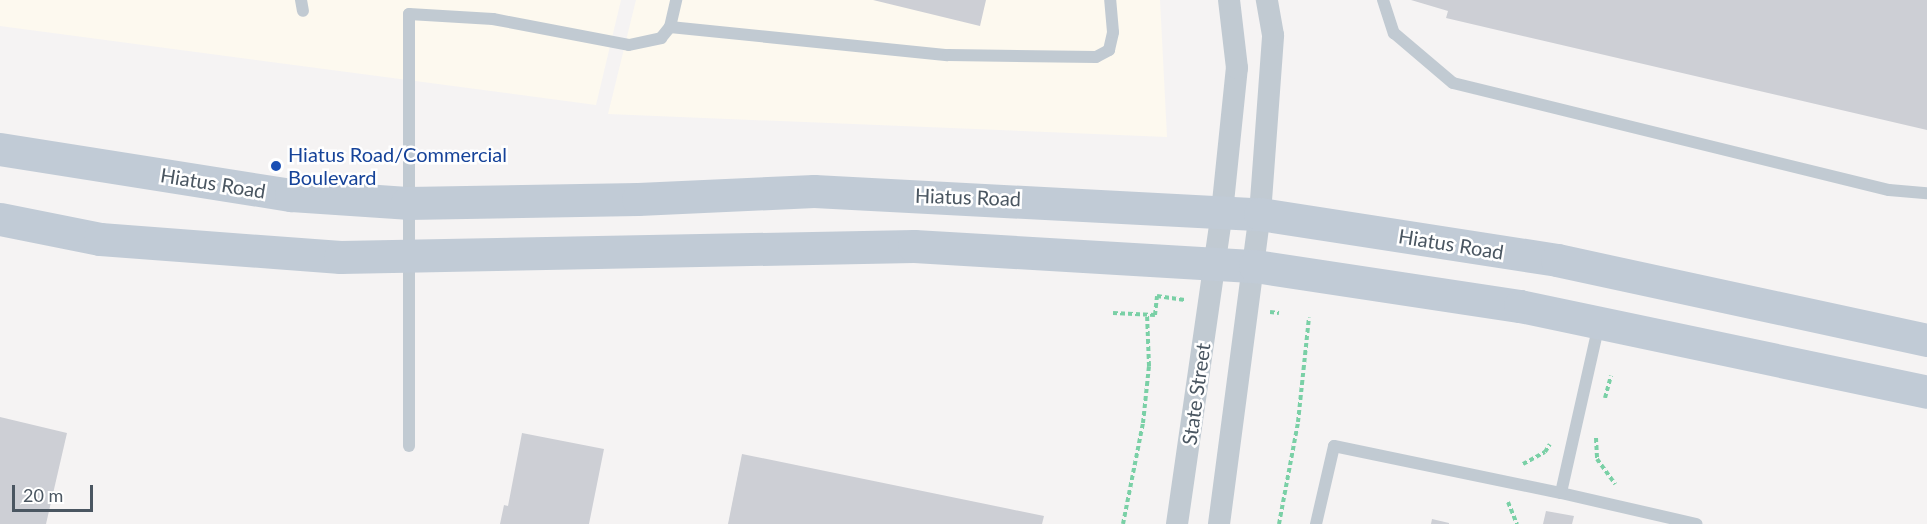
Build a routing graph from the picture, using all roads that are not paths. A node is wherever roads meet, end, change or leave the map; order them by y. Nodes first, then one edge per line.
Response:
1 (676, 0) edge
2 (1110, 0) edge
3 (1229, 0) edge
4 (1267, 0) edge
5 (1383, 0) edge
6 (670, 27) junction
7 (0, 149) edge
8 (1927, 193) edge
9 (407, 203) junction
10 (1222, 212) junction
11 (1260, 214) junction
12 (0, 219) edge
13 (406, 255) junction
14 (1214, 263) junction
15 (1255, 266) junction
16 (1599, 323) junction
17 (1927, 340) edge
18 (1927, 392) edge
19 (409, 446) dead end
20 (1561, 493) junction
21 (1177, 524) edge
22 (1219, 524) edge
23 (1316, 524) edge
24 (1696, 524) edge

1 - 6 lane
2 - 6 lane
3 - 10 street, State Street
4 - 11 street
5 - 8 lane
6 - 9 lane
7 - 9 main road, Hiatus Road
9 - 10 main road, Hiatus Road
9 - 13 lane
10 - 11 main road, Hiatus Road
10 - 14 street, State Street
11 - 15 street, State Street
11 - 17 main road, Hiatus Road
12 - 13 main road
13 - 14 main road
13 - 19 lane
14 - 15 main road
14 - 21 street, State Street
15 - 16 main road
15 - 22 street, State Street
16 - 18 main road
16 - 20 lane
20 - 23 lane
20 - 24 lane

